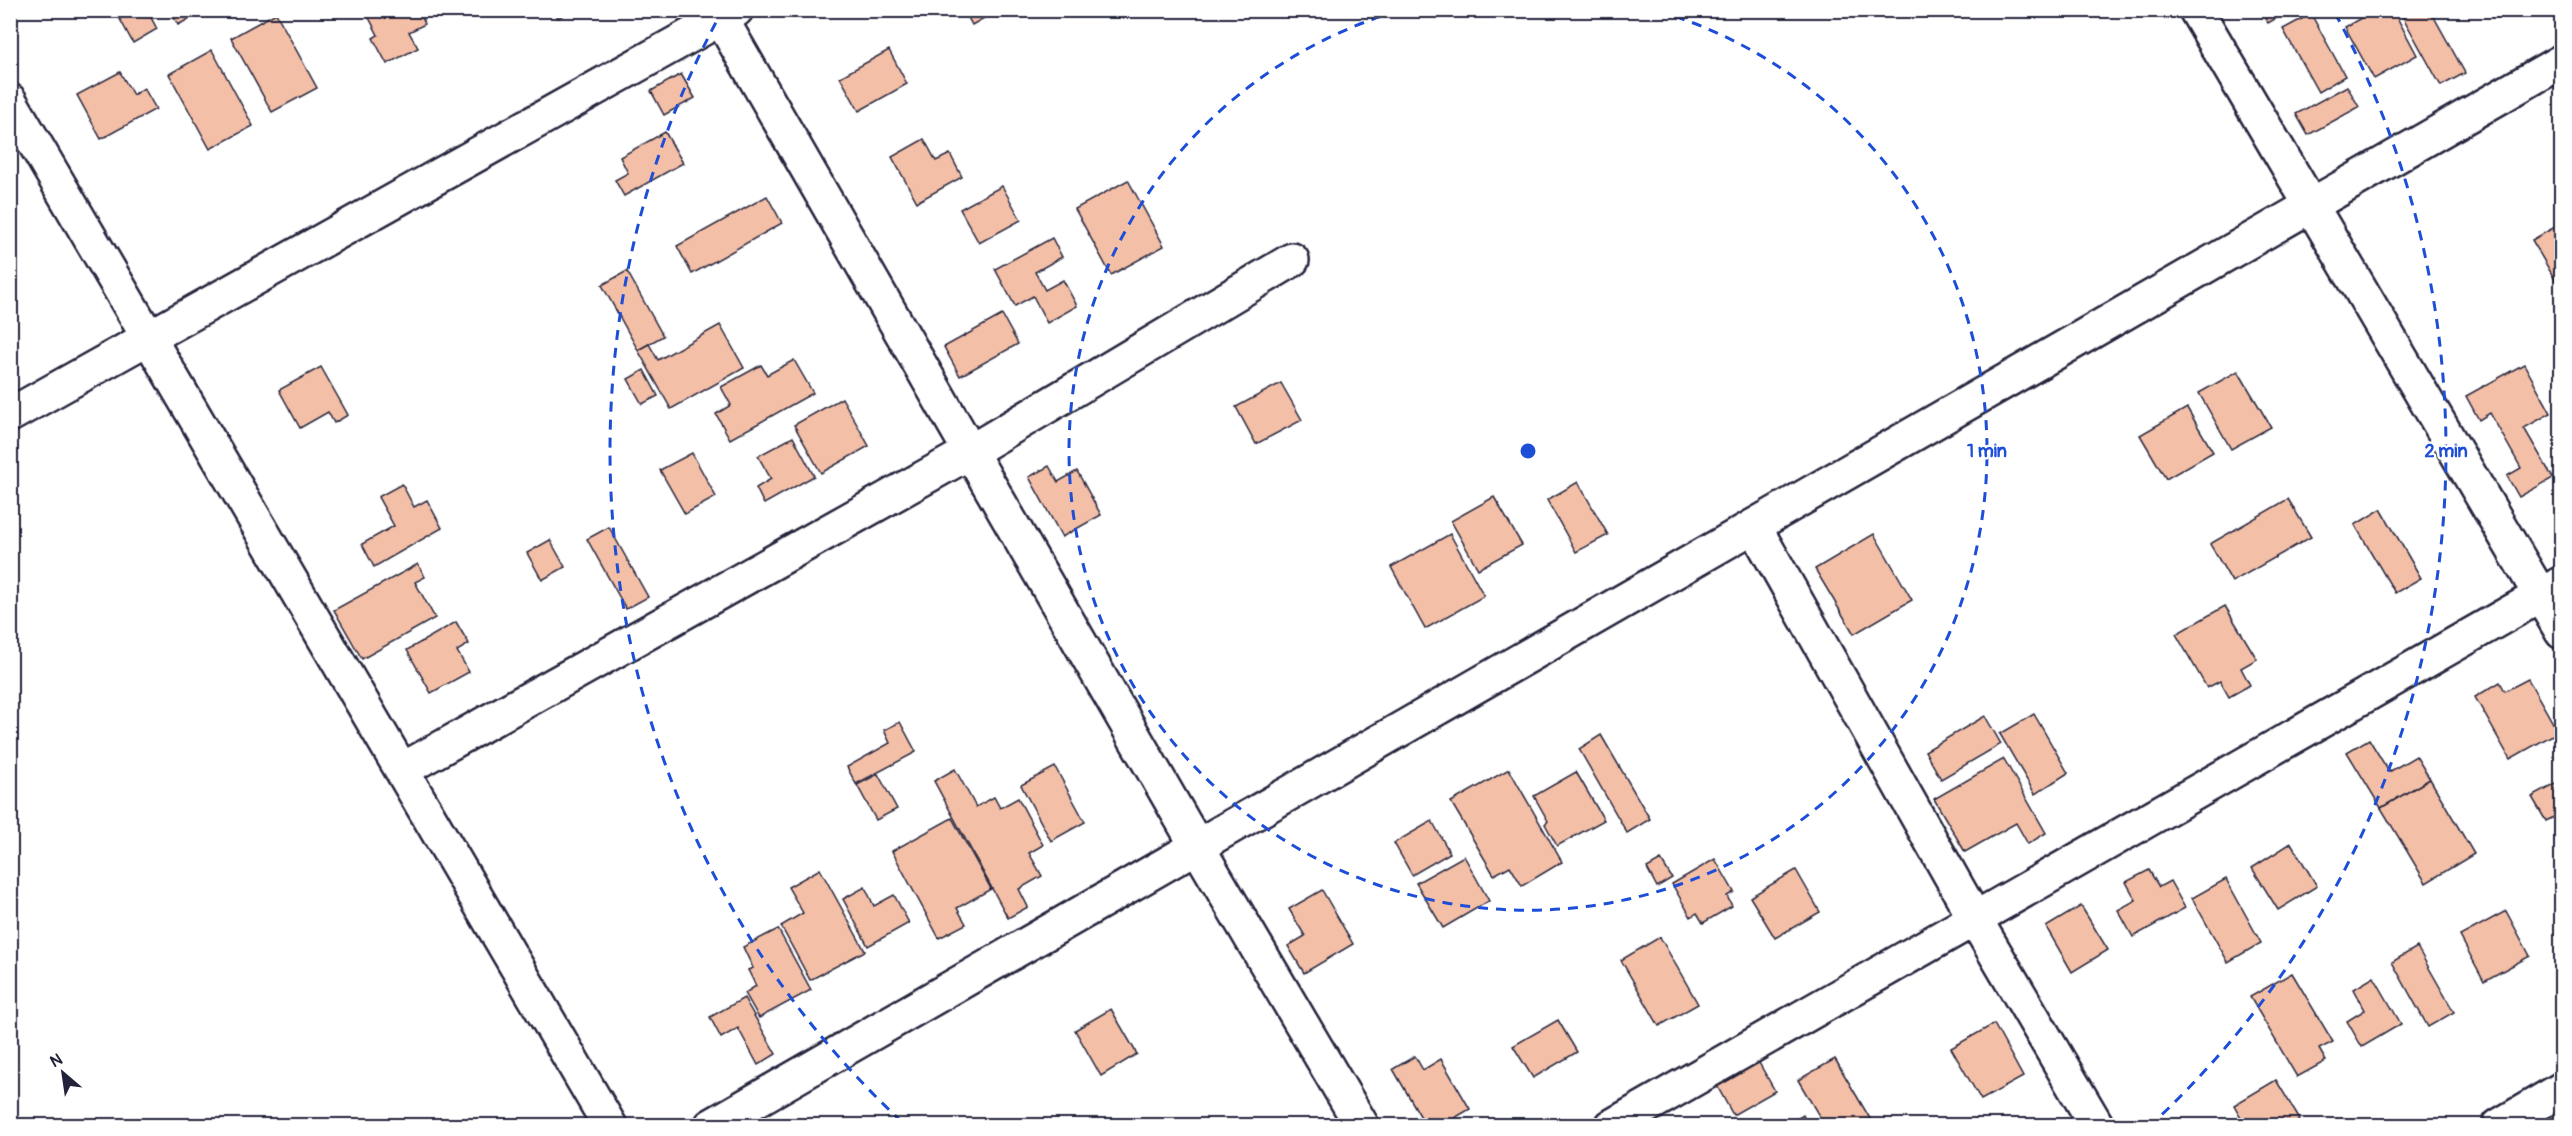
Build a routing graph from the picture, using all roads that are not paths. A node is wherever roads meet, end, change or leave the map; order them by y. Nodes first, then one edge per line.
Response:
1 (2196, 10) edge
2 (724, 13) edge
3 (2562, 61) edge
4 (10, 101) edge
5 (2310, 206) junction
6 (1292, 260) dead end
7 (148, 337) junction
8 (10, 415) edge
9 (970, 452) junction
10 (1754, 526) junction
11 (2551, 589) edge
12 (2562, 632) edge
13 (402, 770) junction
14 (1197, 846) junction
15 (1974, 919) junction
16 (2562, 1089) edge
17 (610, 1125) edge
18 (711, 1125) edge
19 (1362, 1125) edge
20 (1611, 1125) edge
21 (2097, 1125) edge
22 (2499, 1125) edge

1 - 5 street
2 - 7 street
2 - 9 street
3 - 5 street
4 - 7 street
5 - 10 street
5 - 11 street
6 - 9 street
7 - 8 street
7 - 13 street
9 - 13 street
9 - 14 street
10 - 14 street
10 - 15 street
11 - 12 street
11 - 15 street
13 - 17 street
14 - 18 street
14 - 19 street
15 - 20 street
15 - 21 street
16 - 22 street

